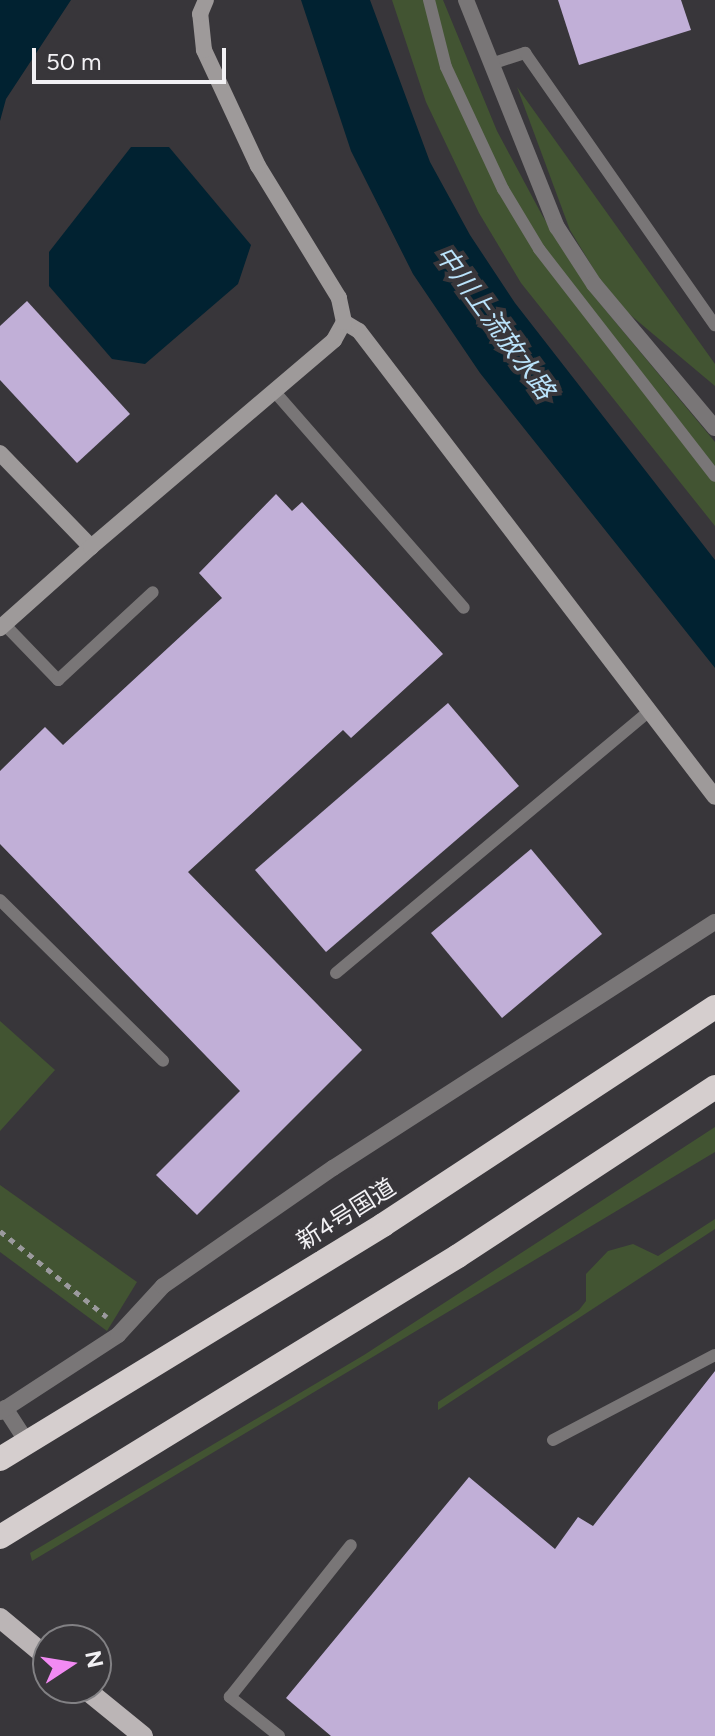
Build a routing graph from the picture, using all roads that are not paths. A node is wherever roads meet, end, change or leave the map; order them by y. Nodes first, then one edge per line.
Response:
1 (206, 0) edge
2 (429, 0) edge
3 (466, 0) edge
4 (494, 63) junction
5 (344, 322) junction
6 (715, 325) edge
7 (274, 391) junction
8 (715, 428) edge
9 (0, 453) edge
10 (715, 476) edge
11 (91, 547) junction
12 (153, 592) dead end
13 (464, 608) dead end
14 (2, 626) edge
15 (650, 710) junction
16 (715, 797) edge
17 (0, 900) edge
18 (715, 922) edge
19 (336, 973) dead end
20 (715, 1007) edge
21 (163, 1061) dead end
22 (715, 1087) edge
23 (715, 1355) edge
24 (3, 1410) edge
25 (553, 1440) dead end
26 (27, 1442) junction
27 (0, 1459) edge
28 (0, 1537) edge
29 (351, 1545) dead end
30 (0, 1618) edge
31 (32, 1645) edge
32 (104, 1704) edge
33 (143, 1736) edge
34 (279, 1736) edge

1 - 5 street
2 - 10 lane
3 - 4 street
4 - 6 lane
4 - 8 street
5 - 7 street
5 - 15 street
7 - 11 street
7 - 13 lane
9 - 11 street
11 - 14 street
12 - 14 lane
15 - 16 street
15 - 19 lane
17 - 21 lane
18 - 24 street
20 - 26 highway, 新4号国道
22 - 28 highway
23 - 25 lane
24 - 26 street
26 - 27 highway, 新4号国道
29 - 34 lane
30 - 31 main road
32 - 33 main road

